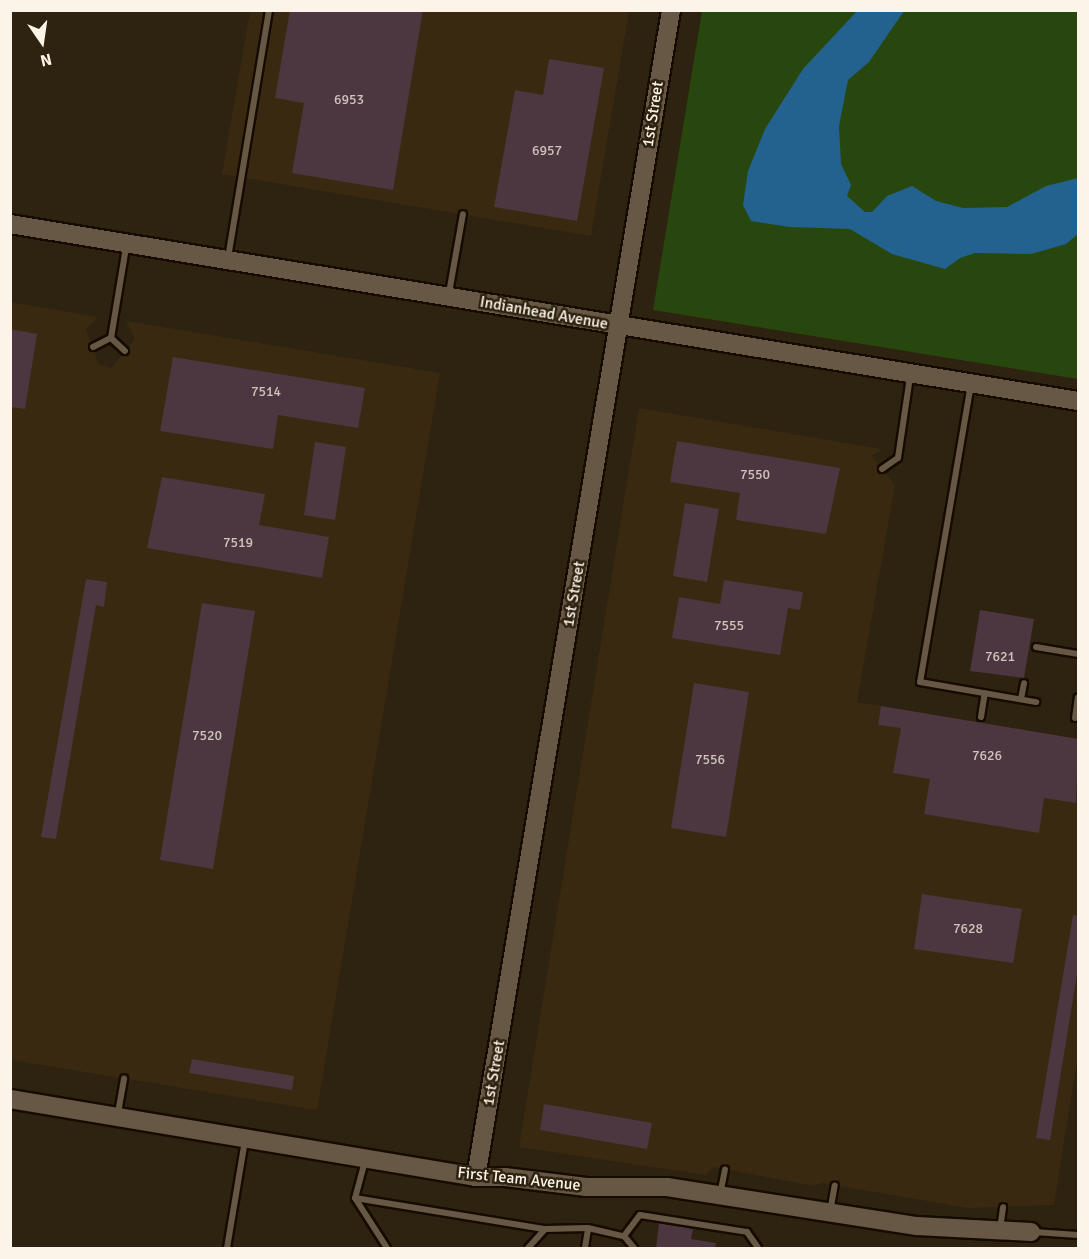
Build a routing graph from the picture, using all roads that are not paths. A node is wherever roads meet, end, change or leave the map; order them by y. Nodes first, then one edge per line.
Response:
1 (269, 10) edge
2 (671, 10) edge
3 (463, 214) dead end
4 (10, 224) edge
5 (127, 243) junction
6 (227, 260) junction
7 (449, 297) junction
8 (619, 326) junction
9 (111, 338) junction
10 (93, 347) dead end
11 (125, 351) dead end
12 (910, 373) junction
13 (971, 383) junction
14 (1078, 401) edge
15 (882, 469) dead end
16 (1036, 647) dead end
17 (1078, 654) edge
18 (1024, 683) dead end
19 (985, 693) junction
20 (1078, 697) edge
21 (1021, 699) junction
22 (1036, 702) dead end
23 (981, 717) dead end
24 (1075, 718) dead end
25 (124, 1078) dead end
26 (10, 1099) edge
27 (118, 1117) junction
28 (246, 1138) junction
29 (366, 1158) junction
30 (725, 1169) dead end
31 (476, 1177) junction
32 (835, 1185) dead end
33 (720, 1195) junction
34 (355, 1198) junction
35 (1003, 1207) dead end
36 (830, 1212) junction
37 (588, 1228) junction
38 (545, 1229) junction
39 (999, 1230) junction
40 (1031, 1232) joint
41 (1078, 1235) edge
42 (624, 1236) junction
43 (227, 1248) edge
44 (387, 1248) edge
45 (528, 1248) edge
46 (585, 1248) edge
47 (634, 1248) edge
48 (758, 1248) edge

1 - 6 lane
2 - 8 main road, 1st Street
3 - 7 lane
4 - 5 main road, Indianhead Avenue
5 - 6 main road, Indianhead Avenue
5 - 9 lane
6 - 7 main road, Indianhead Avenue
7 - 8 main road, Indianhead Avenue
8 - 12 main road, Indianhead Avenue
8 - 31 main road, 1st Street
9 - 10 lane
9 - 11 lane
12 - 13 main road, Indianhead Avenue
12 - 15 lane
13 - 14 main road, Indianhead Avenue
13 - 19 lane
16 - 17 lane
18 - 21 lane
19 - 21 lane
19 - 23 lane
20 - 24 lane
21 - 22 lane
25 - 27 lane
26 - 27 main road, First Team Avenue
27 - 28 main road, First Team Avenue
28 - 29 main road, First Team Avenue
28 - 43 lane
29 - 31 main road, First Team Avenue
29 - 34 lane
30 - 33 lane
31 - 33 main road, First Team Avenue
32 - 36 lane
33 - 36 main road, First Team Avenue
34 - 38 lane
34 - 44 lane
35 - 39 lane
36 - 39 main road, First Team Avenue
37 - 38 lane
37 - 42 lane
37 - 46 lane
38 - 45 lane
39 - 40 main road, First Team Avenue
40 - 41 lane
42 - 47 lane
42 - 48 lane

